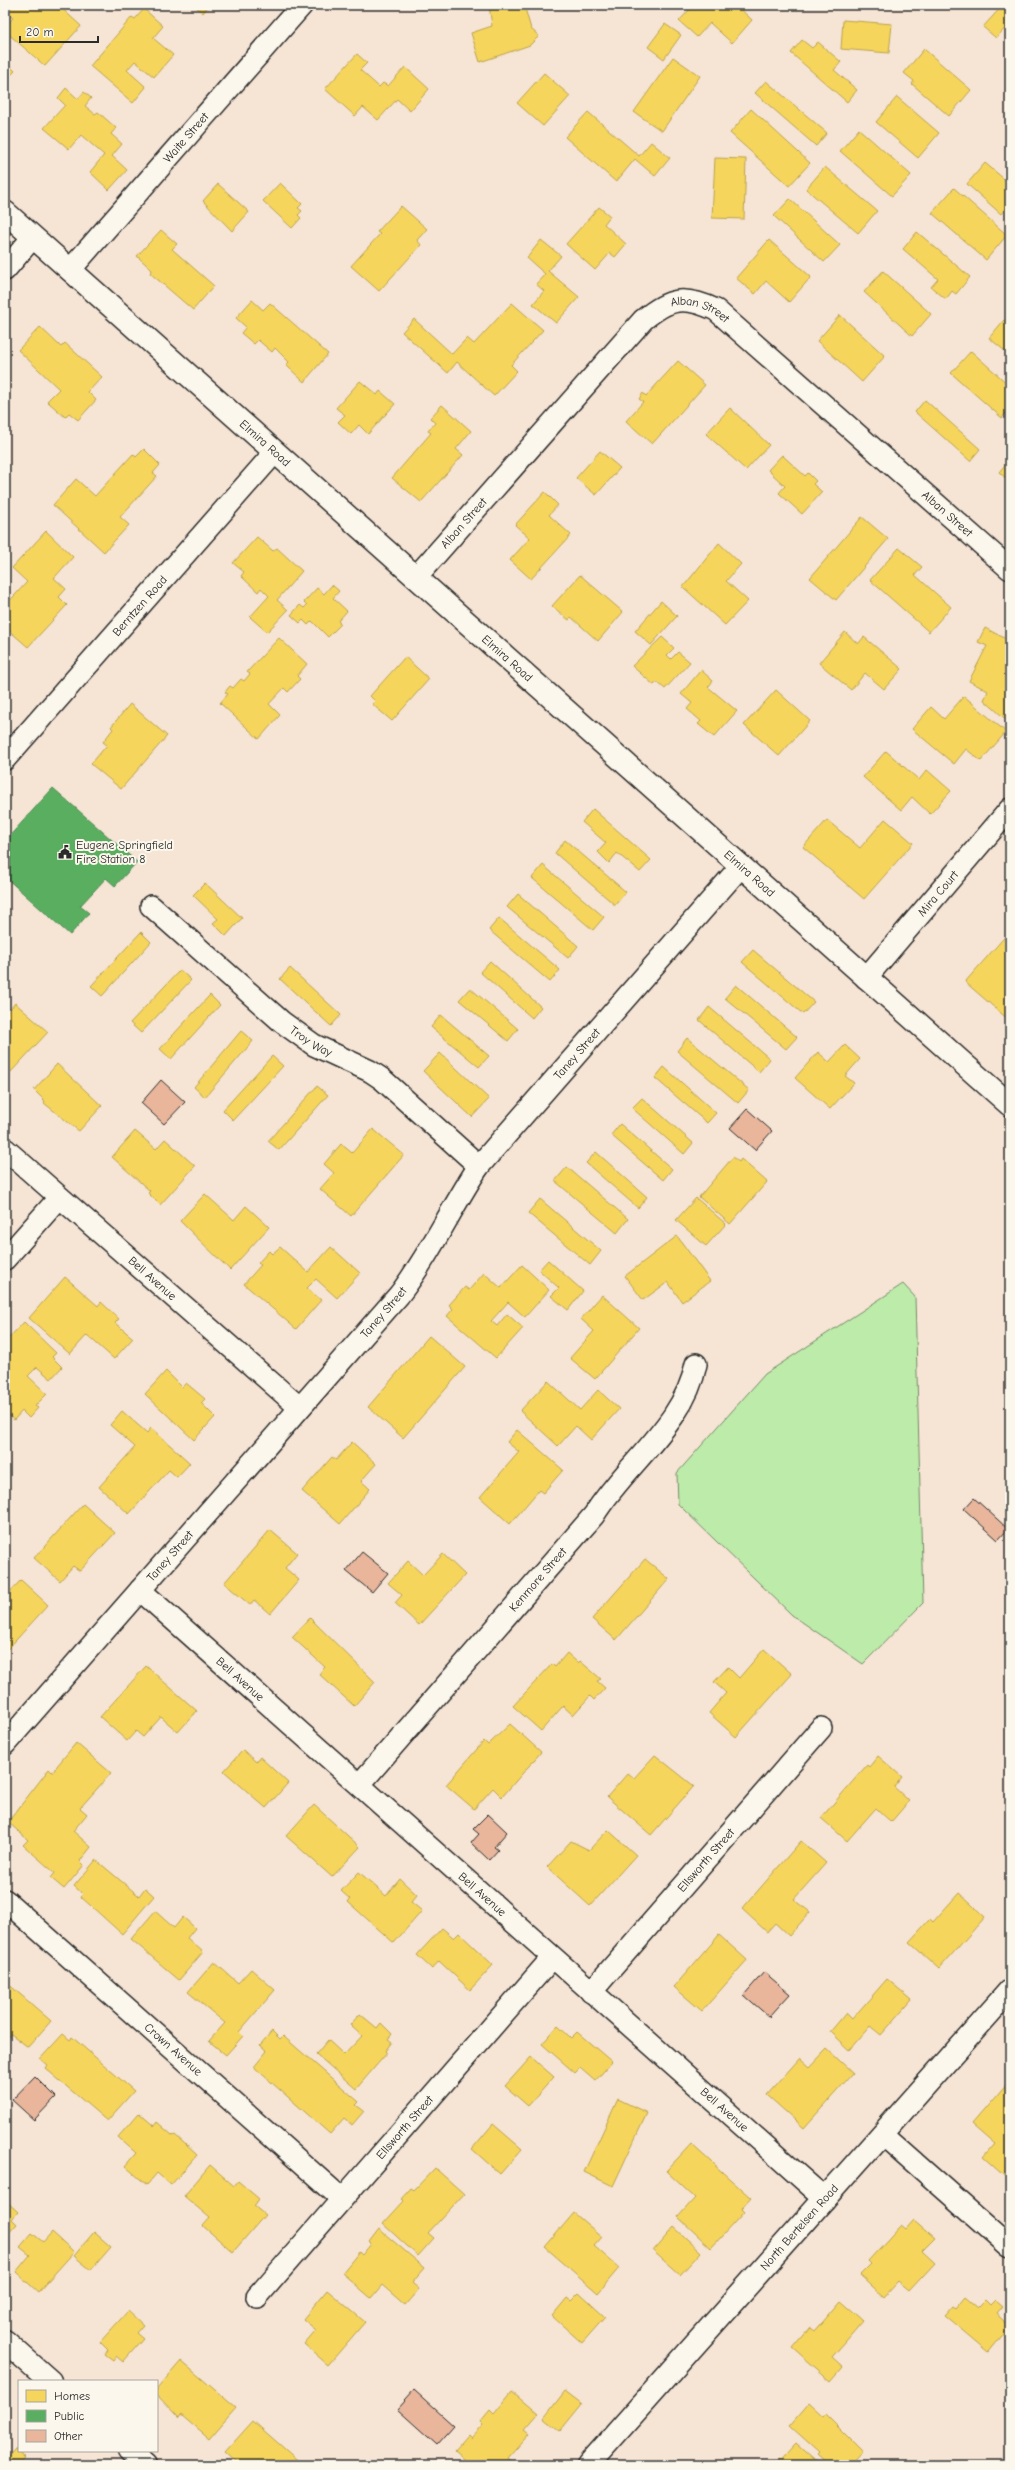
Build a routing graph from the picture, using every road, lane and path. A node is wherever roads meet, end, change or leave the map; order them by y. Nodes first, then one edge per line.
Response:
1 (302, 5) edge
2 (5, 212) edge
3 (33, 238) junction
4 (5, 270) edge
5 (70, 270) junction
6 (275, 452) junction
7 (1010, 569) edge
8 (416, 577) junction
9 (5, 759) edge
10 (1010, 809) edge
11 (740, 866) junction
12 (151, 906) dead end
13 (866, 978) junction
14 (1010, 1105) edge
15 (5, 1150) edge
16 (479, 1166) junction
17 (59, 1198) junction
18 (5, 1259) edge
19 (696, 1364) dead end
20 (299, 1407) junction
21 (140, 1590) junction
22 (822, 1728) dead end
23 (5, 1744) edge
24 (360, 1784) junction
25 (5, 1900) edge
26 (552, 1958) junction
27 (1010, 1990) edge
28 (591, 1992) junction
29 (882, 2134) junction
30 (342, 2199) junction
31 (825, 2199) junction
32 (1010, 2247) edge
33 (258, 2296) dead end
34 (5, 2341) edge
35 (49, 2380) edge
36 (130, 2452) edge
37 (145, 2465) edge
38 (588, 2465) edge

1 - 5 street, Waite Street
2 - 3 street, Elmira Road
3 - 4 street
3 - 5 street, Elmira Road
5 - 6 street, Elmira Road
6 - 8 street, Elmira Road
6 - 9 street, Berntzen Road
7 - 8 street, Alban Street
8 - 11 street, Elmira Road
10 - 13 street, Mira Court
11 - 13 street, Elmira Road
11 - 16 street, Taney Street
12 - 16 street, Troy Way
13 - 14 street, Elmira Road
15 - 17 street, Bell Avenue
16 - 20 street, Taney Street
17 - 18 street
17 - 20 street, Bell Avenue
19 - 24 street, Kenmore Street
20 - 21 street, Taney Street
21 - 23 street, Taney Street
21 - 24 street, Bell Avenue
22 - 28 street, Ellsworth Street
24 - 26 street, Bell Avenue
25 - 30 street, Crown Avenue
26 - 28 street, Bell Avenue
26 - 30 street, Ellsworth Street
27 - 29 street, North Bertelsen Road
28 - 31 street, Bell Avenue
29 - 31 street, North Bertelsen Road
29 - 32 street
30 - 33 street, Ellsworth Street
31 - 38 street, North Bertelsen Road
34 - 35 street
36 - 37 street

